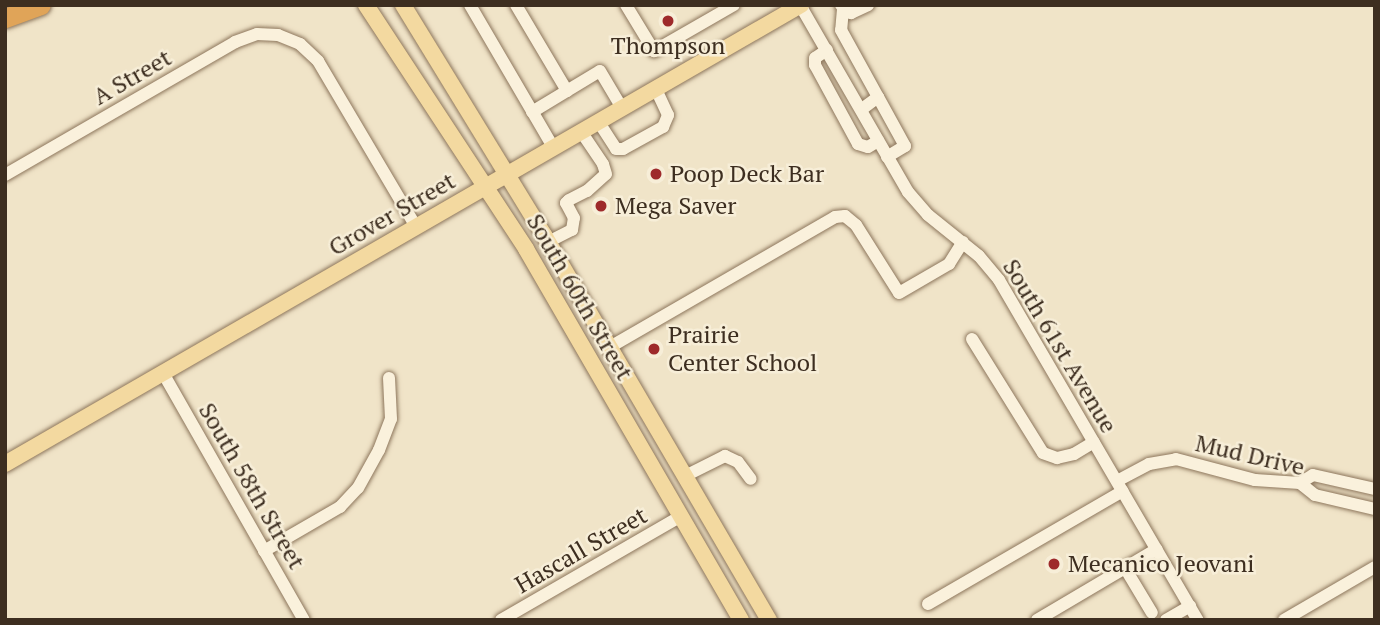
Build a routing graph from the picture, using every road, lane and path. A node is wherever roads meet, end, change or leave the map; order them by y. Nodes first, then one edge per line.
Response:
1 (41, 5) edge
2 (366, 5) edge
3 (403, 5) edge
4 (470, 5) edge
5 (516, 5) edge
6 (626, 5) edge
7 (734, 5) edge
8 (800, 5) edge
9 (868, 5) edge
10 (842, 7) edge
11 (5, 18) edge
12 (827, 50) junction
13 (656, 89) junction
14 (567, 91) junction
15 (878, 97) junction
16 (622, 108) junction
17 (861, 110) junction
18 (532, 112) junction
19 (598, 121) junction
20 (581, 131) junction
21 (878, 141) junction
22 (553, 147) junction
23 (887, 158) junction
24 (506, 174) junction
25 (5, 175) edge
26 (486, 186) junction
27 (416, 227) junction
28 (548, 242) junction
29 (963, 242) junction
30 (972, 339) dead end
31 (610, 347) junction
32 (163, 373) junction
33 (390, 378) dead end
34 (607, 388) junction
35 (1094, 442) junction
36 (5, 464) edge
37 (685, 476) junction
38 (751, 479) dead end
39 (1300, 483) junction
40 (1120, 486) junction
41 (1375, 489) edge
42 (1375, 509) edge
43 (681, 516) junction
44 (1157, 550) junction
45 (264, 551) junction
46 (1375, 567) edge
47 (1125, 568) junction
48 (928, 604) dead end
49 (1190, 606) junction
50 (1152, 613) dead end
51 (506, 619) edge
52 (304, 620) edge
53 (741, 620) edge
54 (769, 620) edge
55 (1037, 620) edge
56 (1166, 620) edge
57 (1198, 620) edge
58 (1284, 620) edge

1 - 11 highway
2 - 26 main road, South 60th Street
3 - 24 main road, South 60th Street
4 - 18 street
5 - 14 street
6 - 7 street
8 - 12 street, South 61st Avenue
8 - 13 main road, Grover Street
9 - 10 street
10 - 15 street
12 - 17 street, South 61st Avenue
12 - 21 street
13 - 16 main road, Grover Street
13 - 19 street
14 - 16 street
14 - 18 street
15 - 17 street
15 - 23 street
16 - 19 main road, Grover Street
17 - 21 street, South 61st Avenue
18 - 22 street
19 - 20 main road, Grover Street
20 - 22 main road, Grover Street
20 - 28 street
21 - 23 street, South 61st Avenue
22 - 24 main road, Grover Street
23 - 29 street, South 61st Avenue
24 - 26 main road, Grover Street
24 - 28 main road, South 60th Street
25 - 27 street, A Street
26 - 27 main road, Grover Street
26 - 34 main road, South 60th Street
27 - 32 main road, Grover Street
28 - 31 main road, South 60th Street
29 - 31 street
29 - 35 street, South 61st Avenue
30 - 35 street
31 - 37 main road, South 60th Street
32 - 36 main road, Grover Street
32 - 45 street, South 58th Street
33 - 45 street
34 - 37 main road
34 - 43 main road, South 60th Street
35 - 40 street, South 61st Avenue
37 - 38 street
37 - 54 main road, South 60th Street
39 - 40 street, Mud Drive
39 - 41 street
39 - 42 street, Mud Drive
40 - 44 street, South 61st Avenue
40 - 48 street, Mud Drive
43 - 51 street, Hascall Street
43 - 53 main road, South 60th Street
44 - 47 street
44 - 49 street, South 61st Avenue
45 - 52 street, South 58th Street
46 - 58 street
47 - 50 street
47 - 55 street
49 - 56 street
49 - 57 street, South 61st Avenue

